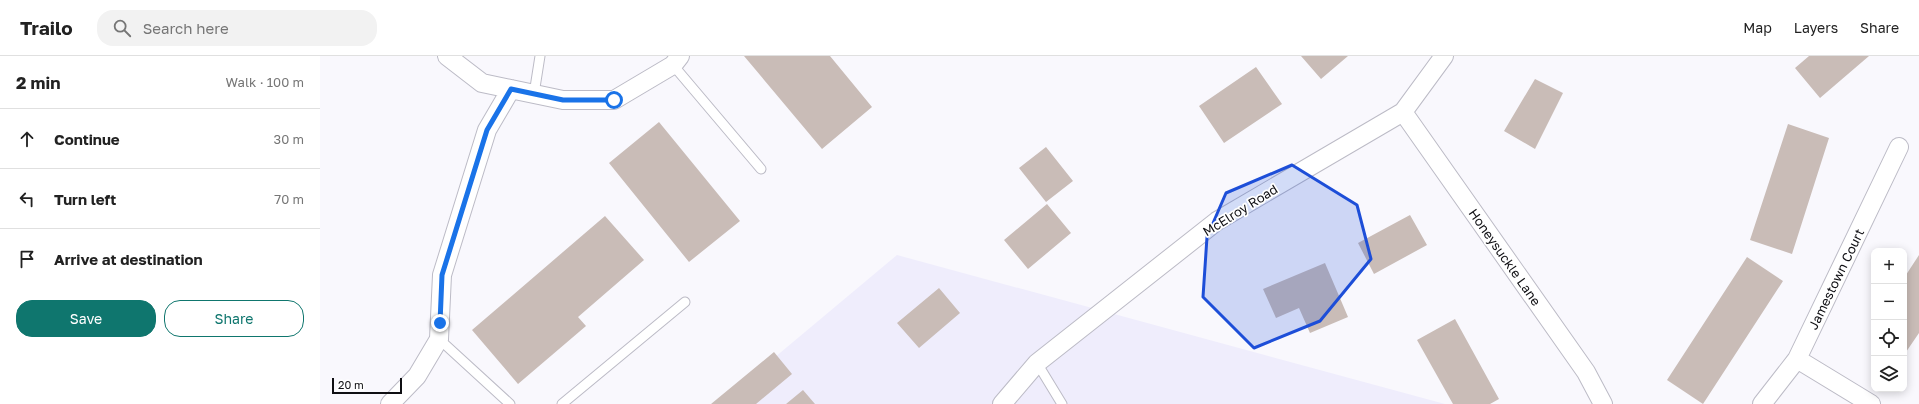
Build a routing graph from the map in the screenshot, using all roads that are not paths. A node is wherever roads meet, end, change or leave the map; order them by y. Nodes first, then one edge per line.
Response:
1 (447, 56) edge
2 (540, 56) edge
3 (1444, 56) edge
4 (676, 60) edge
5 (511, 89) junction
6 (534, 94) junction
7 (1403, 112) junction
8 (1899, 147) dead end
9 (761, 169) dead end
10 (685, 302) dead end
11 (439, 339) junction
12 (1798, 359) junction
13 (1037, 363) junction
14 (390, 404) edge
15 (510, 404) edge
16 (562, 404) edge
17 (1002, 404) edge
18 (1062, 404) edge
19 (1603, 404) edge
20 (1762, 404) edge
21 (1871, 404) edge

1 - 5 street
2 - 6 lane
3 - 7 street, McElroy Road
4 - 6 street
4 - 9 lane
5 - 6 street
5 - 11 street
7 - 13 street, McElroy Road
7 - 19 street, Honeysuckle Lane
8 - 12 street, Jamestown Court
10 - 16 lane
11 - 14 street
11 - 15 lane
12 - 20 street, Jamestown Court
12 - 21 street
13 - 17 street, McElroy Road
13 - 18 lane

